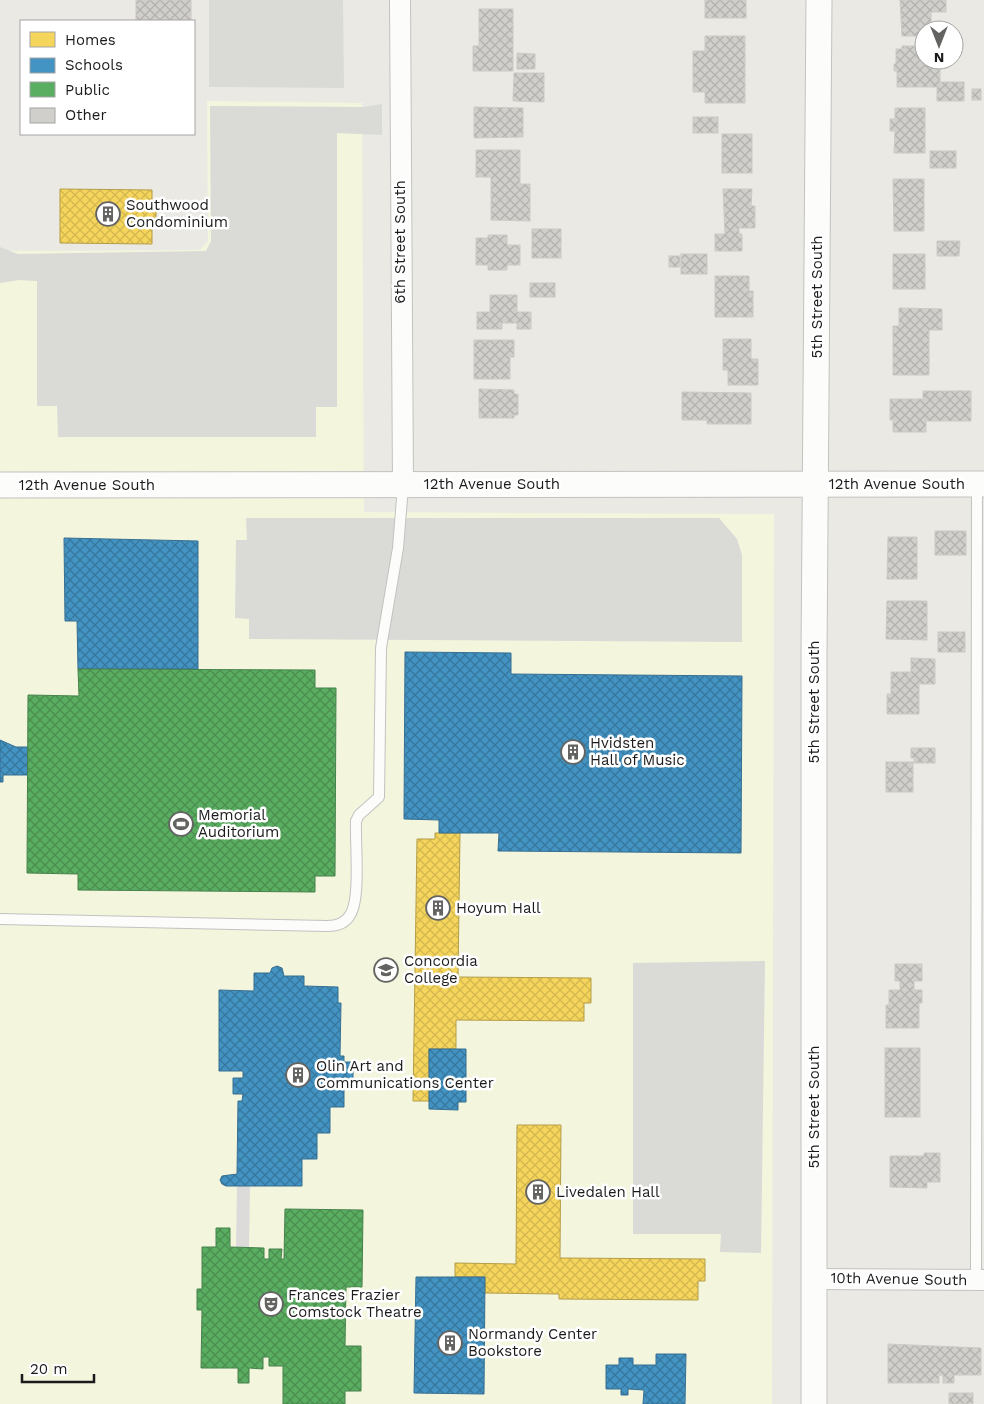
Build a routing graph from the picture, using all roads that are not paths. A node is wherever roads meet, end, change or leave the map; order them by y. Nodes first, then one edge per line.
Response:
1 (400, 0) edge
2 (819, 0) edge
3 (817, 483) junction
4 (403, 484) junction
5 (980, 484) edge
6 (0, 485) edge
7 (0, 919) edge
8 (814, 1279) junction
9 (980, 1280) edge
10 (814, 1404) edge

1 - 4 street, 6th Street South
2 - 3 street, 5th Street South
3 - 4 street, 12th Avenue South
3 - 5 street, 12th Avenue South
3 - 8 street, 5th Street South
4 - 6 street, 12th Avenue South
4 - 7 lane
5 - 9 lane
8 - 9 street, 10th Avenue South
8 - 10 street, 5th Street South

